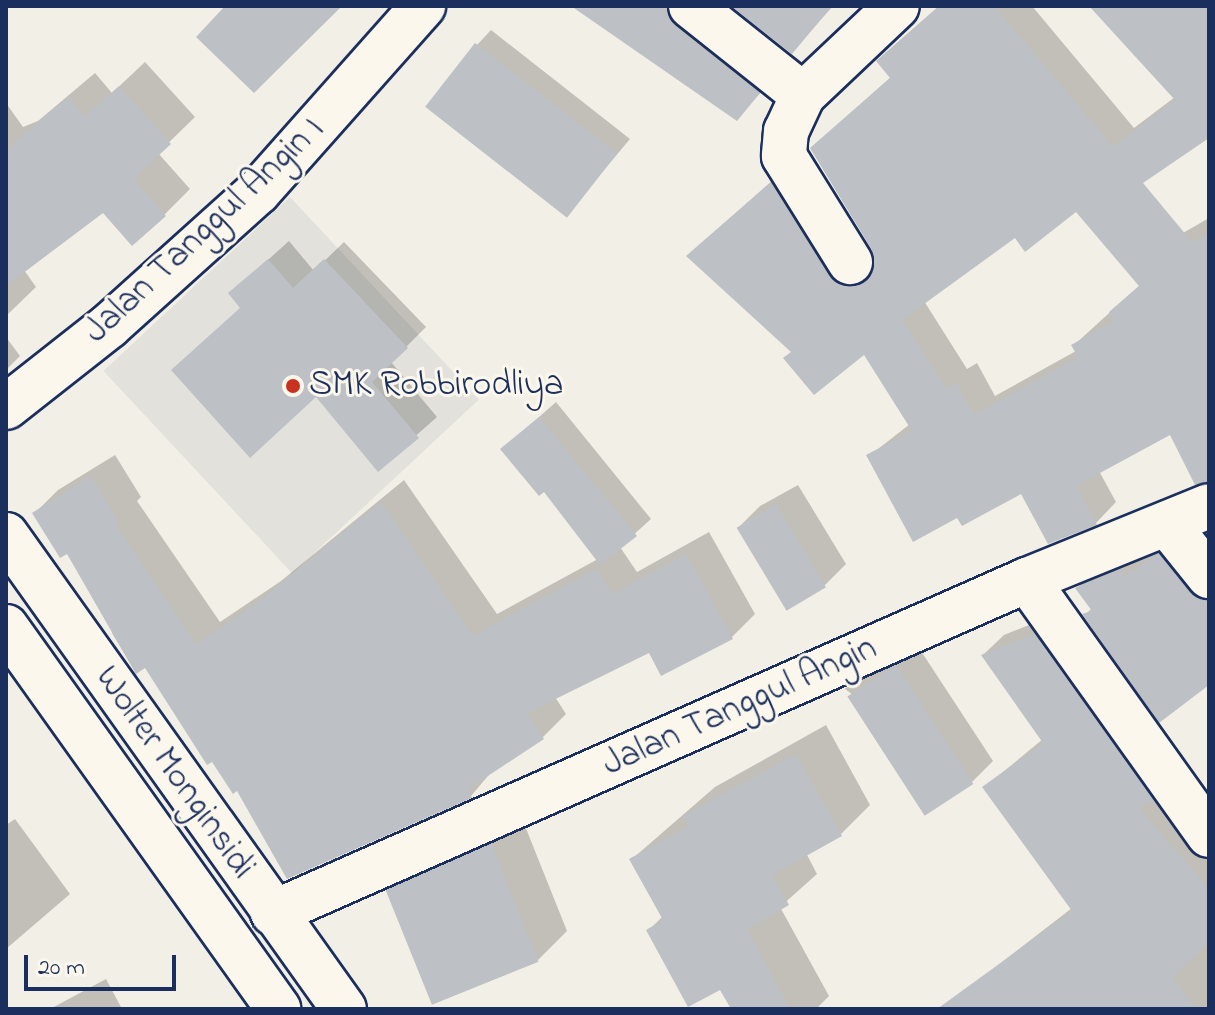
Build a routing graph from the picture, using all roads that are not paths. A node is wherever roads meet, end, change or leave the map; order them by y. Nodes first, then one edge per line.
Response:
1 (423, 6) edge
2 (691, 6) edge
3 (897, 6) edge
4 (803, 95) junction
5 (850, 262) dead end
6 (6, 407) edge
7 (1209, 506) edge
8 (1167, 524) junction
9 (6, 535) edge
10 (1209, 576) edge
11 (1027, 580) junction
12 (6, 627) edge
13 (1209, 835) edge
14 (273, 913) junction
15 (278, 1009) edge
16 (344, 1009) edge

1 - 6 street, Jalan Tanggul Angin I
2 - 4 street
3 - 4 street
4 - 5 street
7 - 8 street, Jalan Tanggul Angin
8 - 10 street
8 - 11 street, Jalan Tanggul Angin
9 - 14 street, Wolter Monginsidi
11 - 13 street
11 - 14 street, Jalan Tanggul Angin
12 - 15 street, Wolter Monginsidi
14 - 16 street, Wolter Monginsidi

